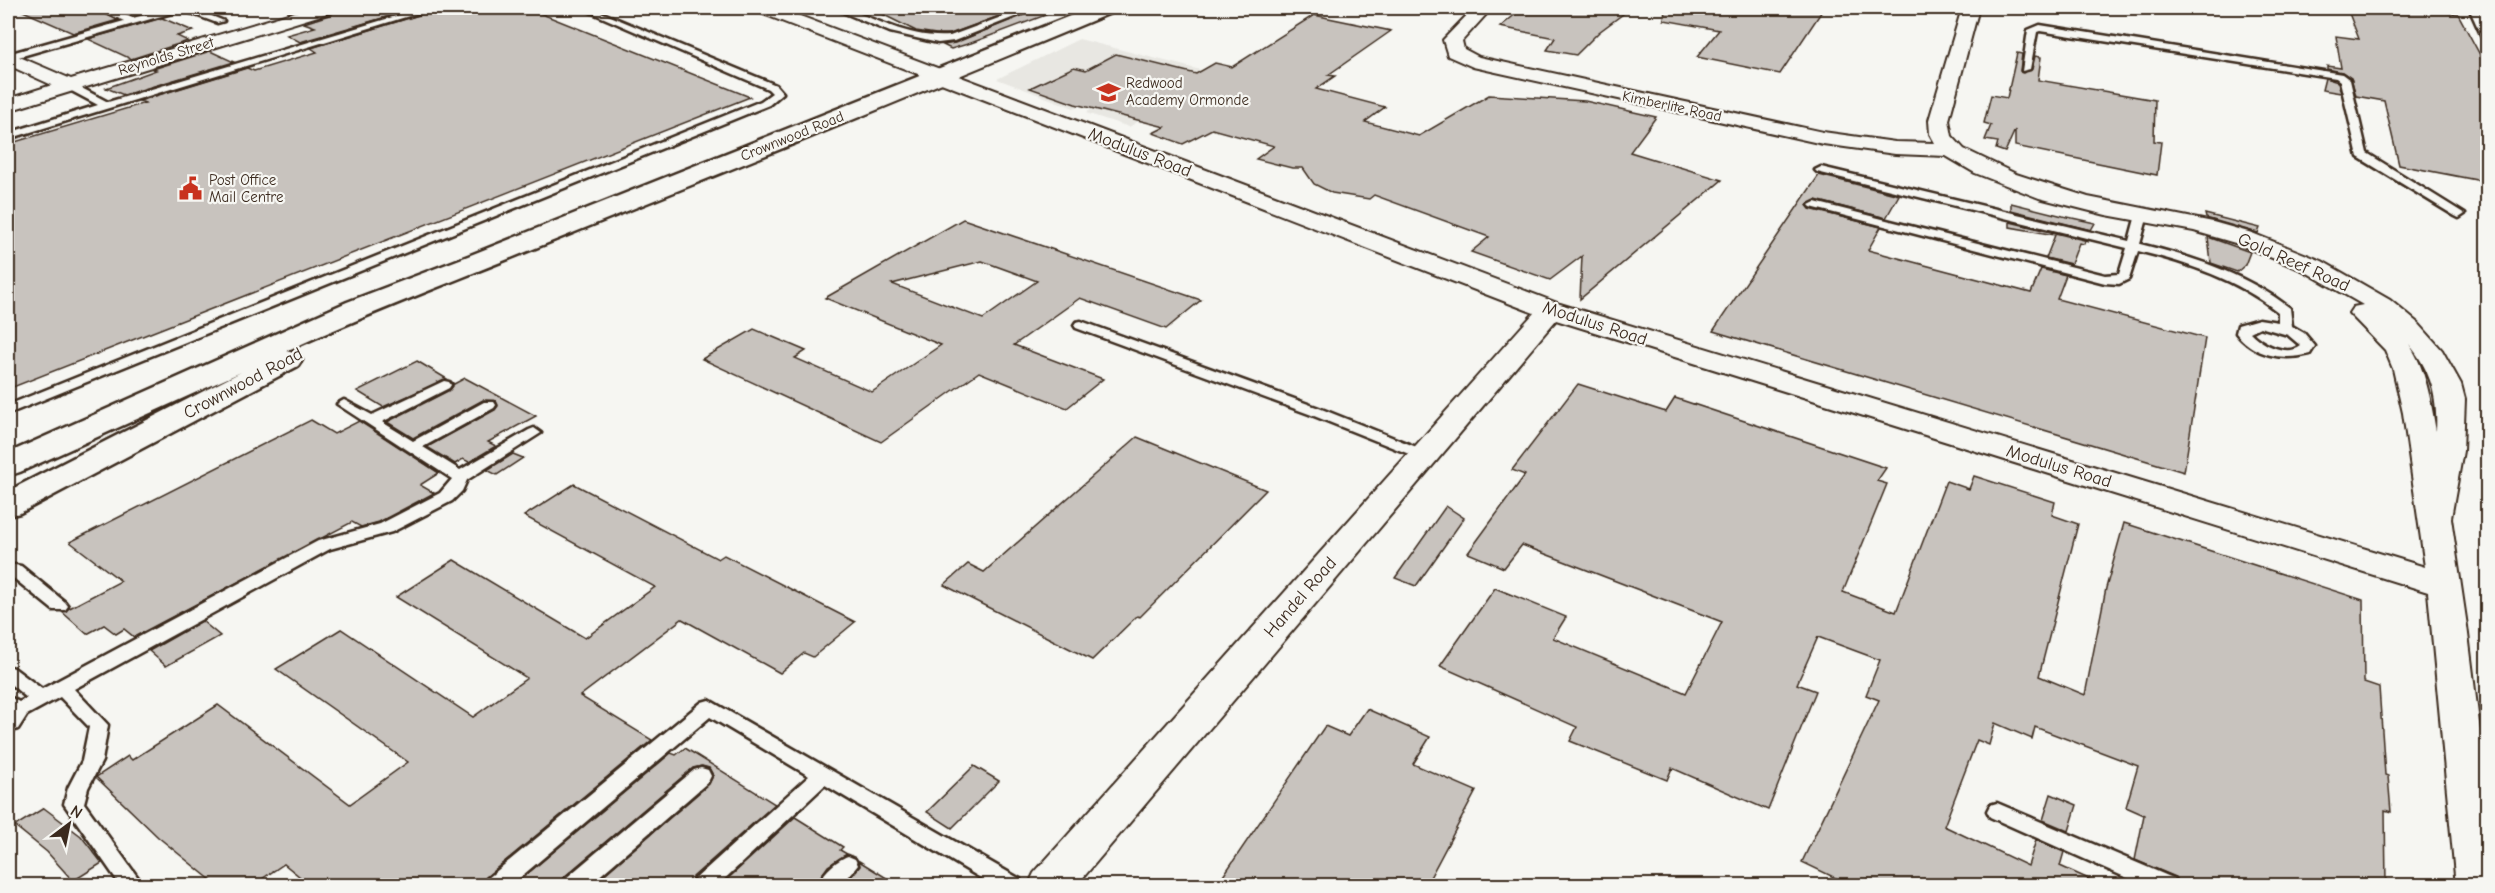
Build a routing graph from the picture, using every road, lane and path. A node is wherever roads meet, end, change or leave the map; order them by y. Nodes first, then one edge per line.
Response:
1 (100, 8) edge
2 (179, 8) edge
3 (185, 8) edge
4 (326, 8) edge
5 (431, 8) edge
6 (585, 8) edge
7 (764, 8) edge
8 (837, 8) edge
9 (1033, 8) edge
10 (1106, 8) edge
11 (1484, 8) edge
12 (1971, 8) edge
13 (2473, 8) edge
14 (132, 21) junction
15 (220, 21) dead end
16 (2487, 39) edge
17 (8, 57) edge
18 (2025, 69) dead end
19 (940, 77) junction
20 (70, 86) junction
21 (8, 105) edge
22 (107, 106) junction
23 (8, 136) edge
24 (1951, 150) junction
25 (1821, 170) dead end
26 (1815, 205) dead end
27 (2458, 214) dead end
28 (2143, 215) junction
29 (2133, 246) junction
30 (478, 262) junction
31 (1551, 310) junction
32 (1081, 325) dead end
33 (2284, 328) dead end
34 (444, 385) dead end
35 (344, 404) dead end
36 (489, 405) dead end
37 (8, 410) edge
38 (372, 421) junction
39 (534, 433) dead end
40 (412, 447) junction
41 (1424, 455) junction
42 (8, 465) edge
43 (460, 477) junction
44 (8, 505) edge
45 (2435, 518) junction
46 (8, 570) edge
47 (2444, 585) junction
48 (58, 606) dead end
49 (8, 673) edge
50 (61, 687) junction
51 (40, 698) junction
52 (11, 714) edge
53 (823, 775) junction
54 (702, 776) dead end
55 (1997, 811) dead end
56 (848, 865) dead end
57 (134, 885) edge
58 (494, 885) edge
59 (572, 885) edge
60 (702, 885) edge
61 (827, 885) edge
62 (1013, 885) edge
63 (1049, 885) edge
64 (2168, 885) edge
65 (2477, 885) edge

1 - 14 lane
2 - 14 lane
3 - 15 lane
4 - 20 street, Reynolds Street
5 - 22 lane
6 - 37 lane
7 - 19 street, Modulus Road
8 - 9 lane
10 - 19 main road, Crownwood Road
11 - 24 street, Kimberlite Road
12 - 24 street
13 - 16 lane
14 - 17 lane
17 - 20 street
18 - 27 lane
19 - 30 main road, Crownwood Road
19 - 31 street, Modulus Road
20 - 21 street, Reynolds Street
20 - 22 lane
22 - 23 lane
24 - 28 street, Gold Reef Road
25 - 29 lane
26 - 29 lane
28 - 29 lane
28 - 45 street, Gold Reef Road
28 - 45 street, Gold Reef Road
29 - 33 lane
30 - 42 main road, Crownwood Road
30 - 44 main road, Crownwood Road
31 - 41 street, Handel Road
31 - 47 street, Modulus Road
32 - 41 lane
34 - 38 lane
35 - 38 lane
36 - 40 lane
38 - 40 lane
39 - 43 lane
40 - 43 lane
41 - 63 street, Handel Road
43 - 50 lane
45 - 47 street, Gold Reef Road
46 - 48 lane
47 - 65 street, Gold Reef Road
49 - 51 lane
50 - 51 lane
50 - 57 lane
51 - 52 lane
53 - 58 lane
53 - 60 lane
53 - 62 lane
54 - 59 lane
55 - 64 lane
56 - 61 lane

